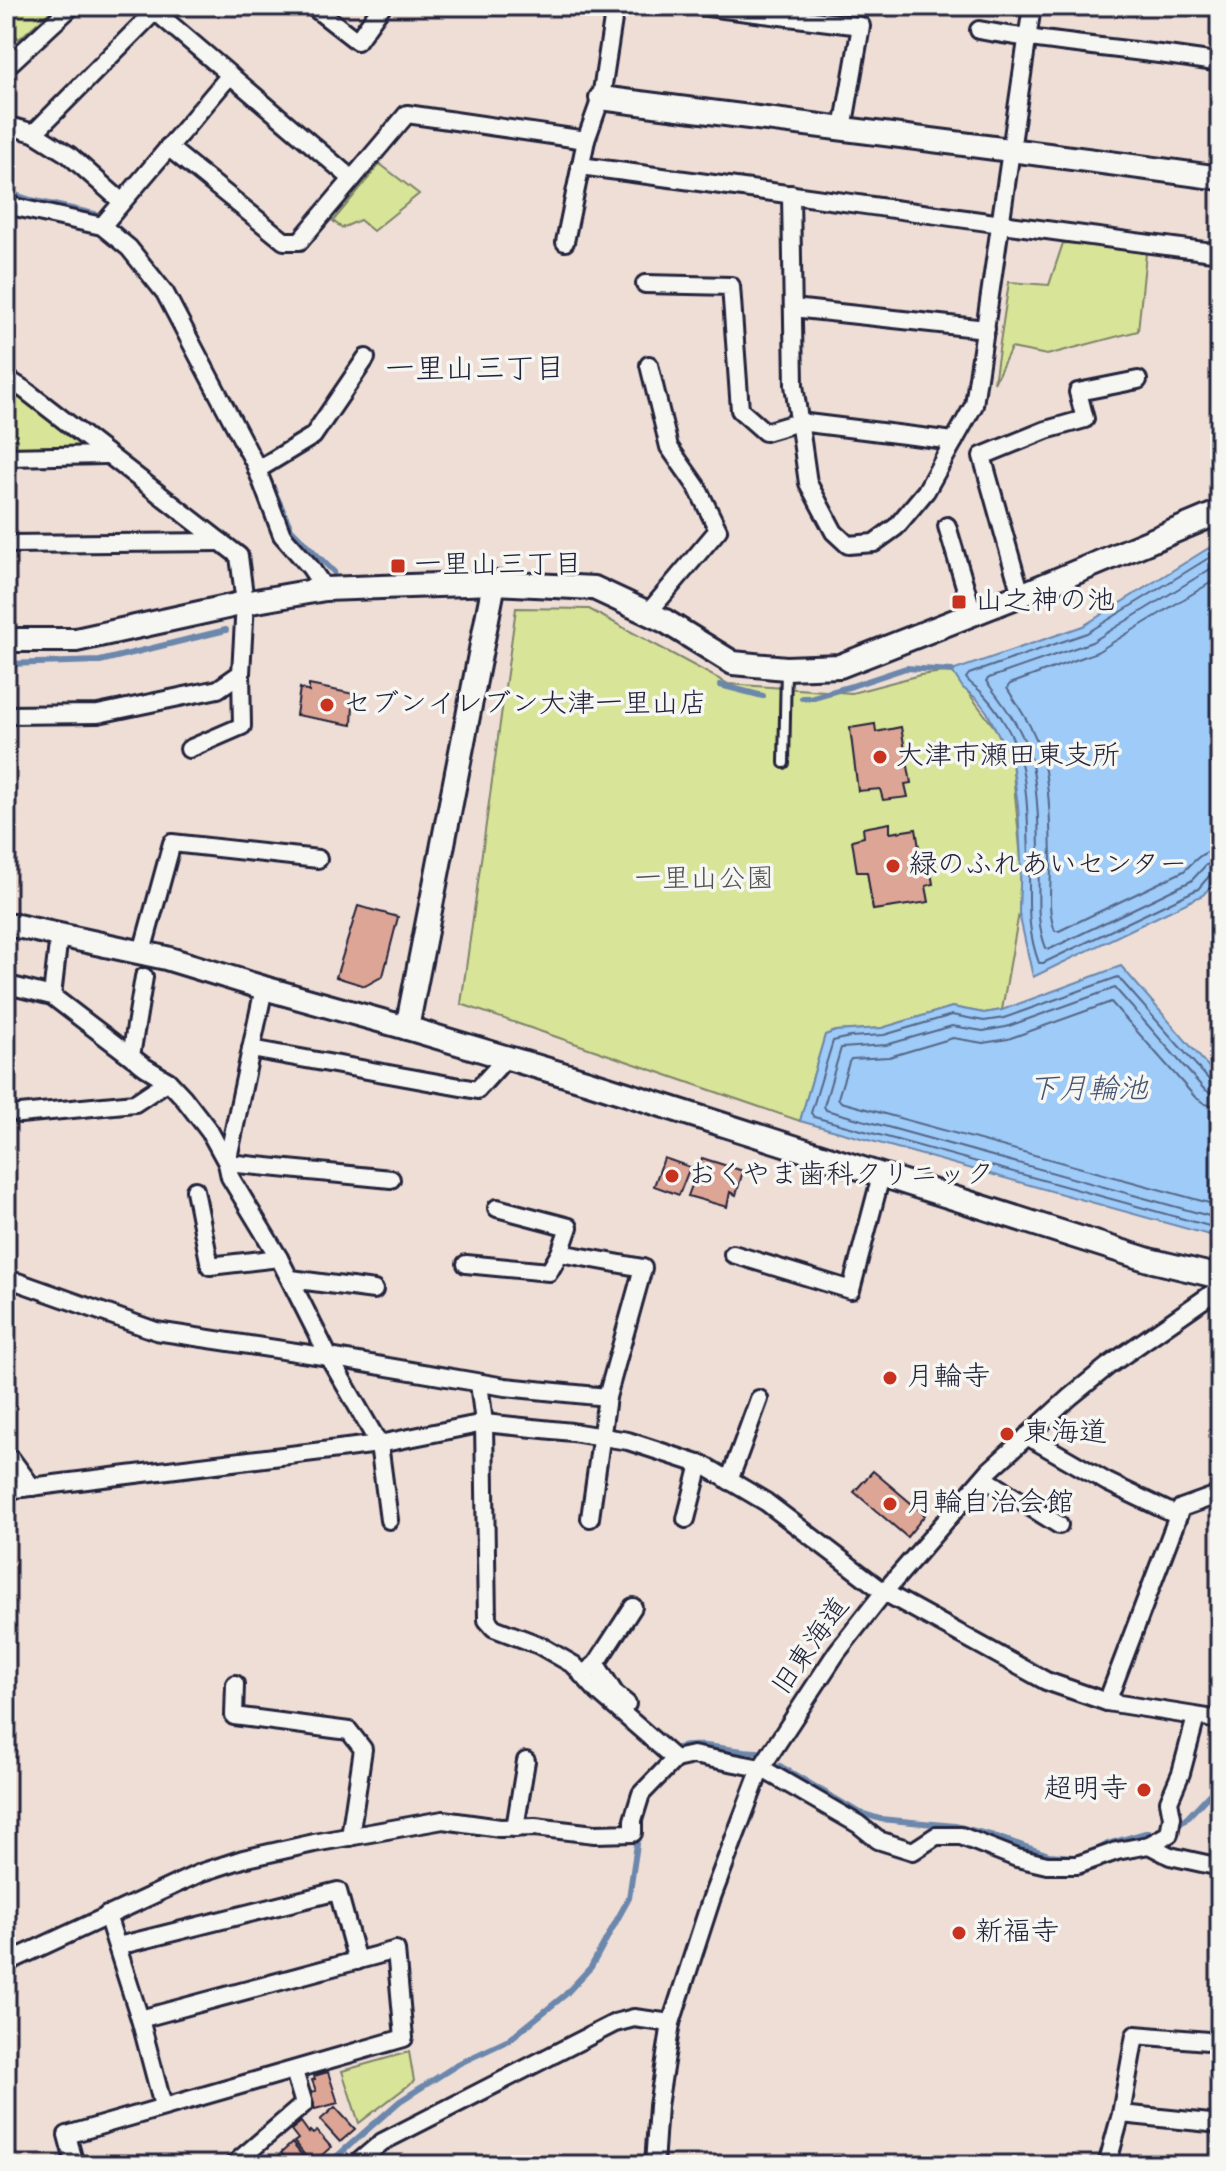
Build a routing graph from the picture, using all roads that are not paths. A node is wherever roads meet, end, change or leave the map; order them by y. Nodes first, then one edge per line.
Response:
1 (72, 6) edge
2 (312, 6) edge
3 (382, 6) edge
4 (615, 6) edge
5 (699, 6) edge
6 (1032, 6) edge
7 (152, 9) edge
8 (979, 30) dead end
9 (1026, 39) junction
10 (1220, 63) edge
11 (6, 67) edge
12 (230, 75) junction
13 (601, 98) junction
14 (6, 125) edge
15 (843, 129) junction
16 (34, 133) junction
17 (586, 140) junction
18 (168, 147) junction
19 (1013, 149) junction
20 (580, 166) junction
21 (1220, 178) edge
22 (352, 179) junction
23 (791, 194) junction
24 (122, 202) junction
25 (6, 205) edge
26 (102, 226) junction
27 (1002, 226) junction
28 (565, 242) dead end
29 (1220, 253) edge
30 (645, 284) dead end
31 (793, 308) junction
32 (986, 329) junction
33 (366, 358) dead end
34 (649, 365) dead end
35 (6, 378) edge
36 (1138, 380) dead end
37 (799, 422) junction
38 (954, 441) junction
39 (106, 455) junction
40 (6, 457) edge
41 (257, 470) junction
42 (1220, 512) edge
43 (947, 526) dead end
44 (221, 542) junction
45 (6, 544) edge
46 (494, 583) junction
47 (325, 589) junction
48 (1021, 595) junction
49 (245, 603) junction
50 (648, 613) junction
51 (973, 613) junction
52 (6, 640) edge
53 (786, 668) junction
54 (241, 673) junction
55 (6, 715) edge
56 (189, 749) dead end
57 (784, 763) dead end
58 (318, 859) dead end
59 (6, 926) edge
60 (59, 935) junction
61 (142, 952) junction
62 (144, 977) dead end
63 (6, 987) edge
64 (264, 988) junction
65 (52, 996) junction
66 (407, 1028) junction
67 (251, 1049) junction
68 (131, 1056) junction
69 (506, 1058) junction
70 (168, 1081) junction
71 (20, 1114) dead end
72 (227, 1163) junction
73 (881, 1176) junction
74 (391, 1179) dead end
75 (195, 1190) dead end
76 (497, 1208) dead end
77 (560, 1253) junction
78 (733, 1254) dead end
79 (279, 1258) junction
80 (466, 1264) dead end
81 (291, 1279) junction
82 (6, 1283) edge
83 (1220, 1286) edge
84 (374, 1290) dead end
85 (329, 1357) junction
86 (479, 1383) junction
87 (607, 1397) junction
88 (759, 1399) dead end
89 (484, 1423) junction
90 (1027, 1436) junction
91 (602, 1437) junction
92 (379, 1444) junction
93 (6, 1458) edge
94 (700, 1464) junction
95 (6, 1478) edge
96 (984, 1478) junction
97 (729, 1481) junction
98 (32, 1487) junction
99 (6, 1490) edge
100 (1220, 1494) edge
101 (1178, 1516) junction
102 (590, 1518) dead end
103 (686, 1519) dead end
104 (389, 1520) dead end
105 (1059, 1525) dead end
106 (884, 1592) junction
107 (633, 1607) dead end
108 (596, 1664) junction
109 (582, 1675) junction
110 (235, 1684) dead end
111 (1107, 1702) junction
112 (643, 1717) dead end
113 (1196, 1717) junction
114 (1220, 1720) edge
115 (675, 1758) junction
116 (526, 1761) dead end
117 (761, 1768) junction
118 (515, 1828) junction
119 (350, 1837) junction
120 (1149, 1845) junction
121 (1220, 1867) edge
122 (107, 1915) junction
123 (118, 1946) junction
124 (357, 1961) junction
125 (6, 1963) edge
126 (140, 2019) junction
127 (671, 2023) junction
128 (1220, 2042) edge
129 (294, 2071) junction
130 (163, 2106) junction
131 (1121, 2114) junction
132 (1220, 2124) edge
133 (75, 2165) edge
134 (233, 2165) edge
135 (355, 2165) edge
136 (654, 2165) edge
137 (1107, 2165) edge

1 - 11 street
2 - 3 street
4 - 13 street
5 - 15 street
6 - 9 street
7 - 12 street
7 - 16 street
8 - 9 street
9 - 10 street
9 - 19 street
12 - 18 street
12 - 22 street
13 - 15 street
13 - 17 street
14 - 16 street
15 - 19 street
16 - 24 street
17 - 20 street
17 - 22 street
18 - 22 street
18 - 24 street
19 - 21 street
19 - 27 street
20 - 23 street
20 - 28 street
23 - 27 street
23 - 31 street
24 - 26 street
25 - 26 street
26 - 41 street
27 - 29 street
27 - 32 street
30 - 37 street
31 - 32 street
31 - 37 street
32 - 38 street
33 - 41 street
34 - 50 street
35 - 39 street
36 - 48 street
37 - 38 street
37 - 38 street
39 - 40 street
39 - 44 street
41 - 47 street
42 - 48 street
43 - 51 street
44 - 45 street
44 - 49 street
46 - 47 street
46 - 50 street
46 - 66 street
47 - 49 street
48 - 51 street
49 - 52 street
49 - 54 street
50 - 53 street
51 - 53 street
53 - 57 lane
54 - 55 street
54 - 56 street
58 - 61 street
59 - 60 street
60 - 61 street
60 - 65 street
61 - 64 street
62 - 68 street
63 - 65 street
64 - 66 street
64 - 67 street
65 - 68 street
66 - 69 street
67 - 69 street
67 - 72 street
68 - 70 street
69 - 73 street
70 - 71 street
70 - 72 street
72 - 74 street
72 - 79 street
73 - 78 street
73 - 83 street
75 - 79 street
76 - 77 street
77 - 80 street
77 - 87 street
79 - 81 street
81 - 84 street
81 - 85 street
82 - 85 street
83 - 90 street, 旧東海道
85 - 86 street
85 - 92 street
86 - 87 street
86 - 89 street
87 - 91 street
88 - 97 street
89 - 91 street
89 - 92 street
89 - 109 street
90 - 96 street, 旧東海道
90 - 101 street
91 - 94 street
91 - 102 street
92 - 98 street
92 - 104 street
93 - 98 street
94 - 97 street
94 - 103 street
95 - 98 street
96 - 105 street
96 - 106 street, 旧東海道
97 - 106 street
98 - 99 street
100 - 101 street
101 - 111 street
106 - 111 street
106 - 117 street, 旧東海道
107 - 108 street
108 - 109 street
108 - 112 street
109 - 115 street
110 - 119 street
111 - 113 street
113 - 114 street
113 - 120 street
115 - 117 street
115 - 118 street
116 - 118 street
117 - 120 street
117 - 127 street, 旧東海道
118 - 119 street
119 - 122 street
120 - 121 street
122 - 123 street
122 - 125 street
123 - 124 street
123 - 126 street
124 - 126 street
124 - 129 street
126 - 130 street
127 - 135 street
127 - 136 street, 旧東海道
128 - 131 street
129 - 130 street
129 - 134 street
130 - 133 street
131 - 132 street
131 - 137 street

